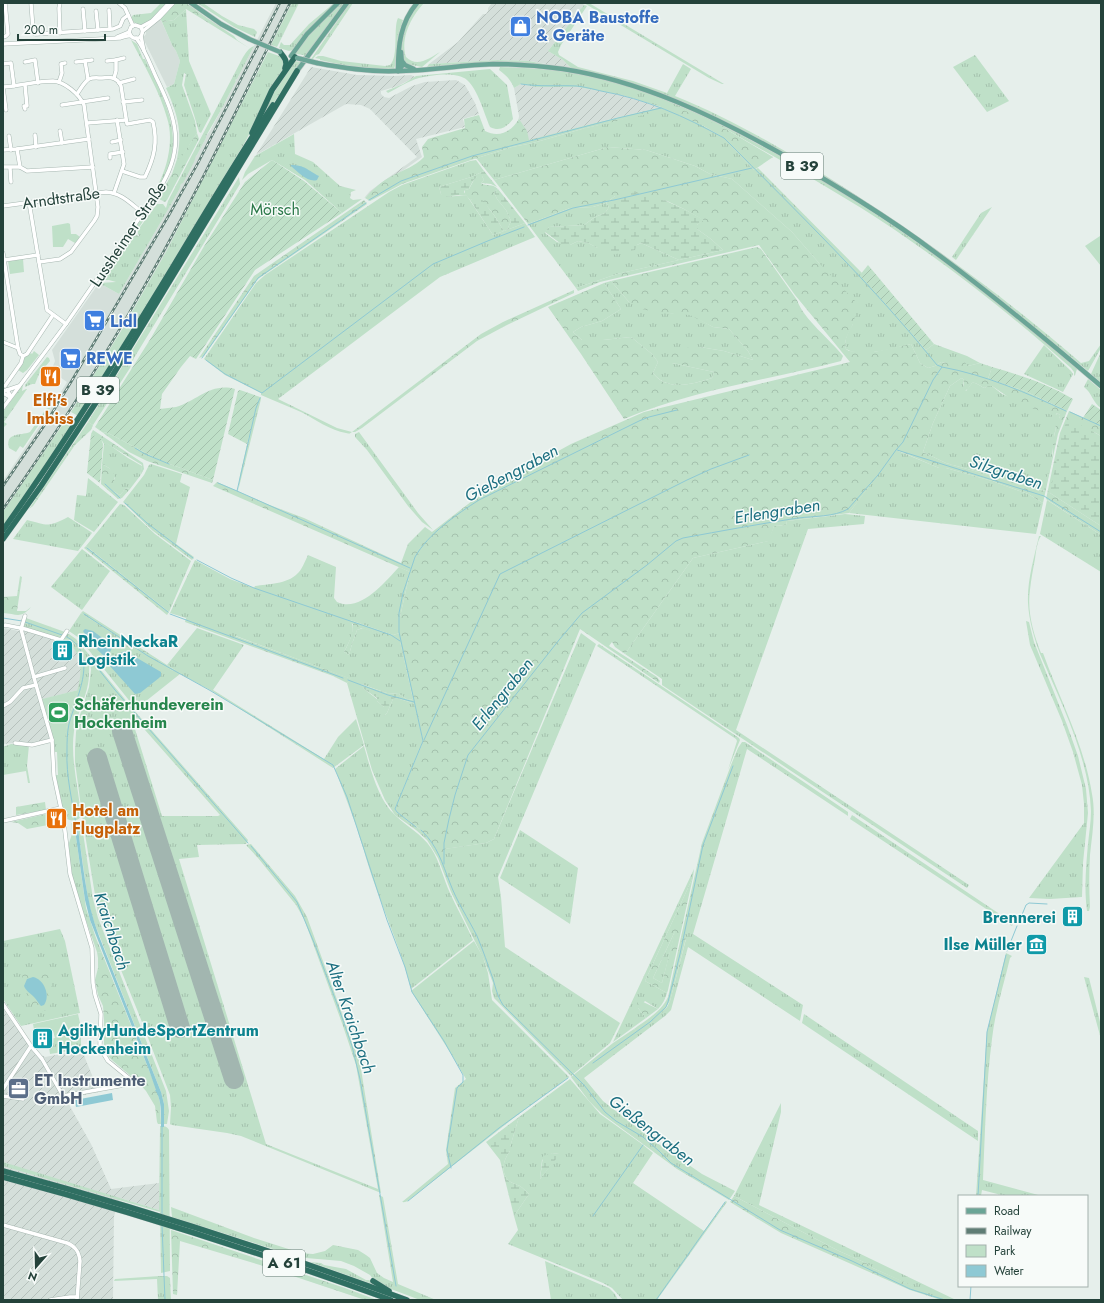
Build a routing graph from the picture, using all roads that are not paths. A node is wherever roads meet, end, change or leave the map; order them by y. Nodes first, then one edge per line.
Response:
1 (5, 3) edge
2 (31, 3) edge
3 (60, 3) edge
4 (119, 3) edge
5 (169, 3) edge
6 (173, 3) edge
7 (192, 3) edge
8 (338, 3) edge
9 (347, 3) edge
10 (417, 3) edge
11 (83, 9) dead end
12 (109, 10) dead end
13 (96, 11) dead end
14 (128, 15) junction
15 (133, 26) junction
16 (141, 27) junction
17 (110, 29) junction
18 (98, 30) junction
19 (85, 31) junction
20 (143, 31) junction
21 (129, 32) junction
22 (60, 33) junction
23 (131, 36) junction
24 (141, 36) junction
25 (3, 37) edge
26 (114, 38) junction
27 (136, 38) junction
28 (400, 43) junction
29 (3, 44) edge
30 (144, 52) junction
31 (280, 52) junction
32 (295, 57) junction
33 (124, 58) dead end
34 (92, 60) dead end
35 (116, 60) junction
36 (401, 60) junction
37 (84, 61) junction
38 (107, 61) dead end
39 (24, 62) dead end
40 (76, 62) dead end
41 (65, 63) dead end
42 (3, 64) edge
43 (418, 70) junction
44 (297, 71) junction
45 (284, 72) junction
46 (398, 72) junction
47 (114, 78) junction
48 (88, 79) junction
49 (134, 79) dead end
50 (59, 82) junction
51 (38, 83) junction
52 (119, 83) junction
53 (24, 85) junction
54 (14, 86) junction
55 (3, 88) edge
56 (77, 94) junction
57 (108, 98) dead end
58 (142, 100) dead end
59 (82, 101) junction
60 (123, 102) junction
61 (62, 105) dead end
62 (25, 109) dead end
63 (6, 110) dead end
64 (117, 120) junction
65 (126, 120) junction
66 (87, 124) junction
67 (60, 131) dead end
68 (35, 135) dead end
69 (9, 136) dead end
70 (88, 139) junction
71 (121, 140) junction
72 (112, 142) dead end
73 (62, 143) junction
74 (36, 146) junction
75 (17, 149) junction
76 (3, 150) edge
77 (11, 150) junction
78 (123, 152) junction
79 (240, 156) junction
80 (110, 158) dead end
81 (3, 167) edge
82 (20, 167) junction
83 (93, 167) junction
84 (10, 168) junction
85 (122, 171) junction
86 (11, 182) dead end
87 (96, 193) junction
88 (114, 193) junction
89 (29, 202) junction
90 (3, 206) edge
91 (144, 211) junction
92 (3, 253) edge
93 (38, 255) junction
94 (4, 260) junction
95 (39, 262) junction
96 (53, 315) junction
97 (66, 324) junction
98 (3, 342) edge
99 (18, 348) junction
100 (23, 356) junction
101 (4, 386) dead end
102 (20, 386) junction
103 (1101, 386) edge
104 (4, 391) edge
105 (10, 397) junction
106 (3, 408) edge
107 (3, 530) edge
108 (3, 539) edge
109 (24, 617) dead end
110 (3, 626) edge
111 (21, 627) junction
112 (65, 635) dead end
113 (65, 668) dead end
114 (34, 678) junction
115 (36, 686) junction
116 (3, 706) edge
117 (52, 740) junction
118 (15, 743) dead end
119 (61, 808) junction
120 (3, 821) edge
121 (3, 1004) edge
122 (32, 1046) junction
123 (3, 1089) edge
124 (3, 1096) edge
125 (23, 1099) dead end
126 (3, 1171) edge
127 (3, 1177) edge
128 (156, 1219) junction
129 (3, 1225) edge
130 (176, 1225) junction
131 (289, 1258) junction
132 (310, 1261) dead end
133 (373, 1281) dead end
134 (398, 1297) junction
135 (77, 1298) edge
136 (50, 1300) edge
137 (392, 1300) edge
138 (407, 1300) edge

1 - 25 street
2 - 22 street
3 - 22 street
4 - 14 street
5 - 16 street
6 - 20 street
7 - 31 main road, bridge
8 - 32 main road
9 - 44 main road, B 39
10 - 28 main road
11 - 19 street
12 - 17 street
13 - 18 street
14 - 15 street
14 - 17 street
15 - 16 street
15 - 21 street
16 - 20 street
17 - 18 street
18 - 19 street
19 - 22 street
20 - 24 street
21 - 23 street
21 - 26 street
23 - 26 street
23 - 27 street
24 - 27 street
24 - 30 street, Lussheimer Straße
26 - 29 street
27 - 30 street, Lussheimer Straße
28 - 36 main road
28 - 46 main road
30 - 91 street, Lussheimer Straße
31 - 32 main road
31 - 45 highway
32 - 45 highway, B 39
32 - 46 main road, B 39, bridge
33 - 35 street
34 - 37 street
35 - 38 street
35 - 47 street
36 - 43 main road
36 - 46 main road
37 - 40 street
37 - 48 street
39 - 51 street
41 - 50 street
42 - 54 street
43 - 46 main road, B 39
43 - 103 main road, B 39
44 - 79 highway, B 39
44 - 108 highway, B 39
45 - 79 highway, B 39
47 - 48 street
47 - 52 street
48 - 56 street
49 - 52 street
50 - 51 street
50 - 56 street
51 - 53 street
52 - 60 street
53 - 54 street
53 - 62 street
54 - 55 street
55 - 63 street
56 - 59 street
57 - 59 street
58 - 60 street
59 - 61 street
59 - 66 street
60 - 65 street
64 - 65 street
64 - 66 street
64 - 71 street
65 - 85 street
66 - 70 street
67 - 73 street
68 - 74 street
69 - 77 street
70 - 73 street
70 - 83 street
71 - 72 street
71 - 78 street
73 - 74 street
74 - 75 street
75 - 77 street
75 - 82 street
76 - 77 street
78 - 80 street
78 - 85 street
79 - 107 highway, B 39
81 - 84 street
82 - 83 street
82 - 84 street
83 - 87 street
84 - 86 street
85 - 88 street
87 - 88 street, Arndtstraße
87 - 89 street, Arndtstraße
87 - 95 street
88 - 91 street, Arndtstraße
89 - 90 street, Arndtstraße
89 - 93 street
91 - 97 street, Lussheimer Straße
92 - 94 street
93 - 94 street
93 - 95 street
94 - 99 street
95 - 96 street
96 - 97 street
96 - 100 street
97 - 102 street, Lussheimer Straße
98 - 99 street
99 - 100 street
100 - 101 street
102 - 104 street
102 - 105 street, Lussheimer Straße
104 - 105 street
105 - 106 street, Lussheimer Straße
109 - 111 street
110 - 111 street
111 - 112 street
111 - 114 street
113 - 114 street
114 - 115 street
115 - 116 street
115 - 117 street
117 - 118 street
117 - 119 street
119 - 120 street
119 - 122 street
121 - 122 street
122 - 123 street
124 - 125 street
126 - 128 highway, A 61
127 - 128 highway, A 61
128 - 130 highway, A 61
129 - 135 street
130 - 131 highway, A 61
130 - 137 highway, A 61
131 - 132 highway
131 - 134 highway, A 61
133 - 134 highway
134 - 138 highway, A 61
135 - 136 street

